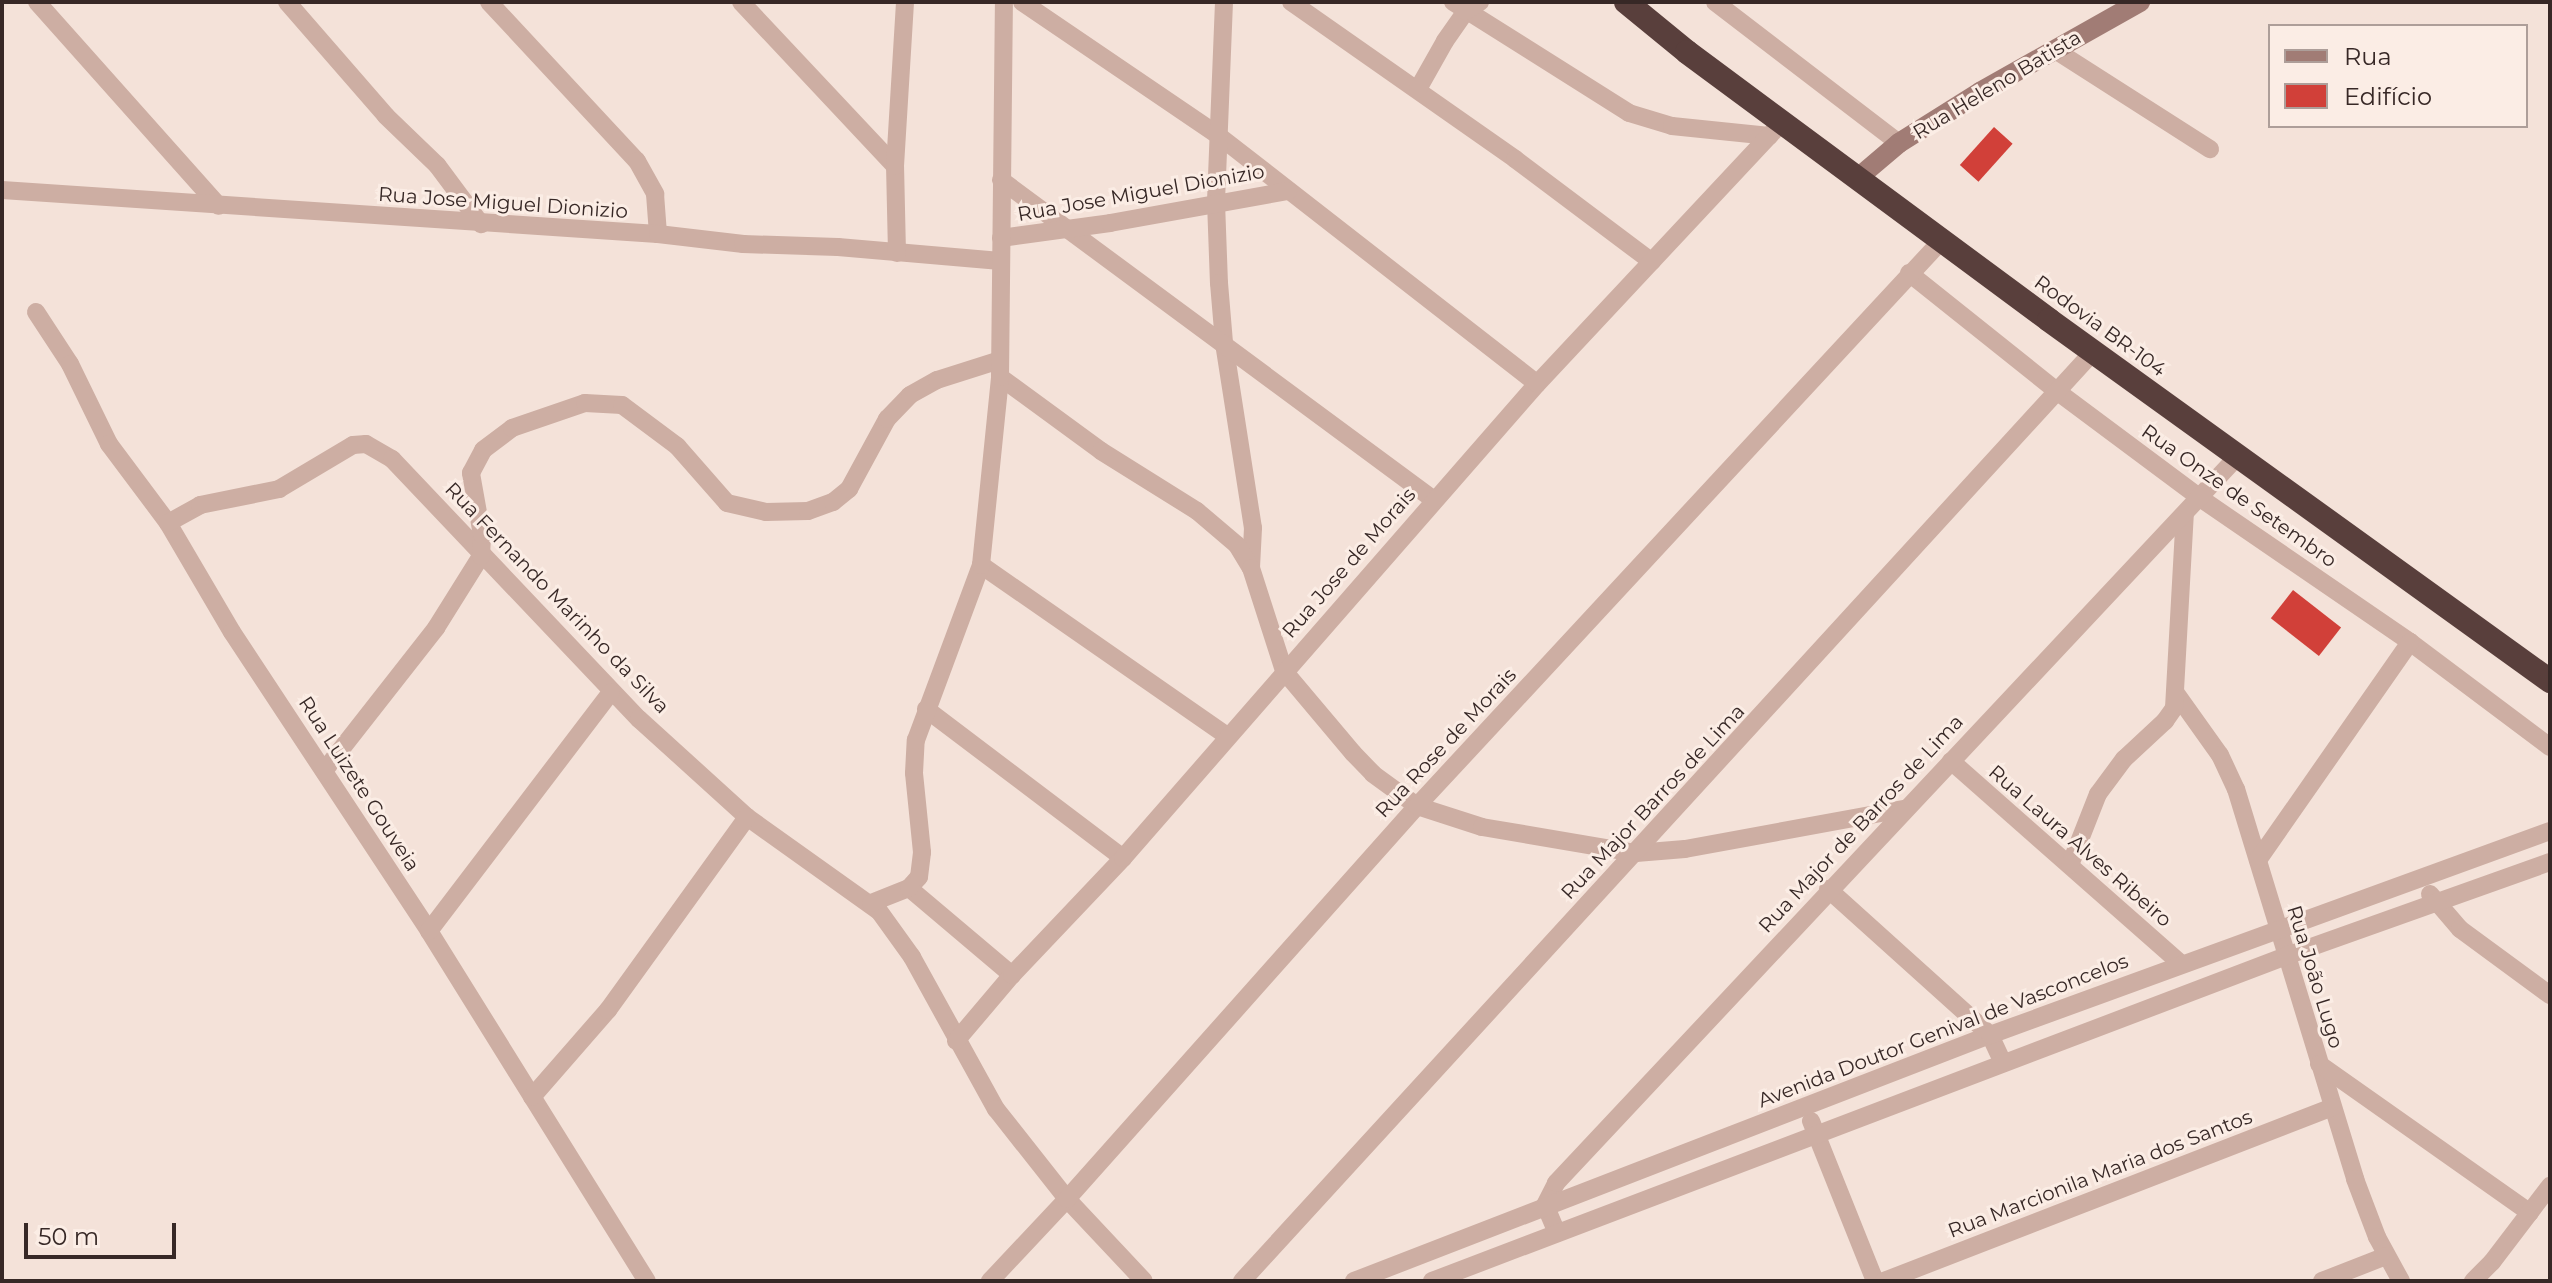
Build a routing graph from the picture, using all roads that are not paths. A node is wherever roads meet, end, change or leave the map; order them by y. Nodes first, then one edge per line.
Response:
1 (37, 2) edge
2 (287, 2) edge
3 (489, 2) edge
4 (741, 2) edge
5 (905, 2) edge
6 (1004, 2) edge
7 (1022, 2) edge
8 (1224, 2) edge
9 (1291, 2) edge
10 (1626, 2) edge
11 (1715, 2) edge
12 (2140, 2) edge
13 (1467, 5) edge
14 (2055, 50) junction
15 (1418, 89) junction
16 (1776, 129) junction
17 (1219, 136) junction
18 (1899, 143) junction
19 (2210, 149) dead end
20 (895, 166) junction
21 (1859, 177) junction
22 (1001, 180) junction
23 (2, 190) edge
24 (1288, 191) junction
25 (1216, 202) junction
26 (219, 206) junction
27 (481, 224) junction
28 (1068, 229) junction
29 (658, 234) junction
30 (1001, 238) junction
31 (1942, 240) junction
32 (897, 253) junction
33 (1000, 261) junction
34 (1652, 262) junction
35 (1909, 273) junction
36 (36, 312) dead end
37 (1224, 343) junction
38 (2094, 351) junction
39 (1000, 369) junction
40 (1537, 384) junction
41 (2058, 392) junction
42 (2238, 456) junction
43 (2200, 498) junction
44 (1434, 500) junction
45 (2185, 514) junction
46 (168, 523) junction
47 (481, 556) junction
48 (981, 565) junction
49 (1251, 568) junction
50 (2410, 642) junction
51 (1284, 671) junction
52 (2550, 681) edge
53 (611, 692) junction
54 (2175, 692) junction
55 (926, 709) junction
56 (1227, 736) junction
57 (2550, 747) edge
58 (1951, 761) junction
59 (324, 771) junction
60 (1417, 806) junction
61 (1904, 809) junction
62 (747, 817) junction
63 (2550, 831) edge
64 (1636, 853) junction
65 (1123, 858) junction
66 (2258, 860) junction
67 (2550, 862) edge
68 (2070, 865) junction
69 (2421, 878) junction
70 (909, 888) junction
71 (1828, 889) junction
72 (871, 903) junction
73 (2435, 903) junction
74 (2278, 929) junction
75 (429, 931) junction
76 (2286, 956) junction
77 (2181, 964) junction
78 (1012, 975) junction
79 (2550, 995) edge
80 (1990, 1035) junction
81 (956, 1041) junction
82 (2003, 1063) junction
83 (2319, 1064) junction
84 (532, 1097) junction
85 (2332, 1107) junction
86 (1806, 1108) junction
87 (1816, 1132) junction
88 (2550, 1186) edge
89 (1067, 1199) junction
90 (1545, 1205) junction
91 (2530, 1213) junction
92 (1557, 1233) junction
93 (2386, 1256) junction
94 (647, 1281) edge
95 (990, 1281) edge
96 (1144, 1281) edge
97 (1242, 1281) edge
98 (1354, 1281) edge
99 (1432, 1281) edge
100 (1875, 1281) edge
101 (1884, 1281) edge
102 (2322, 1281) edge
103 (2401, 1281) edge
104 (2473, 1281) edge

1 - 26 street
2 - 27 street
3 - 29 street
4 - 20 street
5 - 20 street
6 - 22 street
7 - 17 street
8 - 17 street
9 - 15 street
10 - 16 highway, Rodovia BR-104
11 - 18 street
12 - 14 street, Rua Heleno Batista
13 - 15 street
13 - 16 street
14 - 18 street, Rua Heleno Batista
14 - 19 street
15 - 34 street
16 - 21 highway, Rodovia BR-104
16 - 34 street, Rua Jose de Morais
17 - 24 street
17 - 25 street
18 - 21 street, Rua Heleno Batista
20 - 32 street
21 - 31 highway, Rodovia BR-104
22 - 28 street
22 - 30 street
23 - 26 street, Rua Jose Miguel Dionizio
24 - 25 street, Rua Jose Miguel Dionizio
24 - 40 street
25 - 28 street, Rua Jose Miguel Dionizio
25 - 37 street
26 - 27 street, Rua Jose Miguel Dionizio
27 - 29 street, Rua Jose Miguel Dionizio
28 - 30 street, Rua Jose Miguel Dionizio
28 - 37 street
29 - 32 street, Rua Jose Miguel Dionizio
30 - 33 street
31 - 35 street, Rua Rose de Morais
31 - 38 highway, Rodovia BR-104
32 - 33 street, Rua Jose Miguel Dionizio
33 - 39 street
34 - 40 street, Rua Jose de Morais
35 - 41 street, Rua Onze de Setembro
35 - 60 street, Rua Rose de Morais
36 - 46 street, Rua Luizete Gouveia
37 - 44 street
37 - 49 street
38 - 41 street, Rua Major Barros de Lima
38 - 42 highway, Rodovia BR-104
39 - 47 street
39 - 48 street
39 - 49 street
40 - 44 street, Rua Jose de Morais
41 - 43 street, Rua Onze de Setembro
41 - 64 street, Rua Major Barros de Lima
42 - 43 street, Rua Major de Barros de Lima
42 - 52 highway, Rodovia BR-104
43 - 45 street, Rua Major de Barros de Lima
43 - 50 street, Rua Onze de Setembro
44 - 51 street, Rua Jose de Morais
45 - 54 street
45 - 58 street, Rua Major de Barros de Lima
46 - 47 street, Rua Fernando Marinho da Silva
46 - 59 street, Rua Luizete Gouveia
47 - 53 street, Rua Fernando Marinho da Silva
47 - 59 street
48 - 55 street
48 - 56 street
49 - 51 street
50 - 57 street, Rua Onze de Setembro
50 - 66 street
51 - 56 street, Rua Jose de Morais
51 - 60 street
53 - 62 street, Rua Fernando Marinho da Silva
53 - 75 street
54 - 66 street, Rua João Lugo
54 - 68 street
55 - 65 street
55 - 70 street
56 - 65 street, Rua Jose de Morais
58 - 61 street, Rua Major de Barros de Lima
58 - 68 street, Rua Laura Alves Ribeiro
59 - 75 street, Rua Luizete Gouveia
60 - 64 street
60 - 89 street, Rua Rose de Morais
61 - 64 street
61 - 71 street, Rua Major de Barros de Lima
62 - 72 street, Rua Fernando Marinho da Silva
62 - 84 street
63 - 69 street, Avenida Doutor Genival de Vasconcelos
64 - 97 street, Rua Major Barros de Lima
65 - 78 street, Rua Jose de Morais
66 - 74 street, Rua João Lugo
67 - 73 street
68 - 77 street, Rua Laura Alves Ribeiro
69 - 73 street
69 - 74 street, Avenida Doutor Genival de Vasconcelos
70 - 72 street
70 - 78 street
71 - 80 street
71 - 90 street, Rua Major de Barros de Lima
72 - 81 street, Rua Fernando Marinho da Silva
73 - 76 street
73 - 79 street
74 - 76 street, Rua João Lugo
74 - 77 street, Avenida Doutor Genival de Vasconcelos
75 - 84 street, Rua Luizete Gouveia
76 - 82 street
76 - 83 street, Rua João Lugo
77 - 80 street, Avenida Doutor Genival de Vasconcelos
78 - 81 street, Rua Jose de Morais
80 - 82 street
80 - 86 street, Avenida Doutor Genival de Vasconcelos
81 - 89 street, Rua Fernando Marinho da Silva
82 - 87 street
83 - 85 street, Rua João Lugo
83 - 91 street
84 - 94 street, Rua Luizete Gouveia
85 - 93 street, Rua João Lugo
85 - 101 street, Rua Marcionila Maria dos Santos
86 - 87 street
86 - 90 street, Avenida Doutor Genival de Vasconcelos
87 - 92 street
87 - 100 street
88 - 91 street
89 - 95 street, Rua Rose de Morais
89 - 96 street, Rua Fernando Marinho da Silva
90 - 92 street
90 - 98 street, Avenida Doutor Genival de Vasconcelos
91 - 104 street
92 - 99 street
93 - 102 street
93 - 103 street, Rua João Lugo

